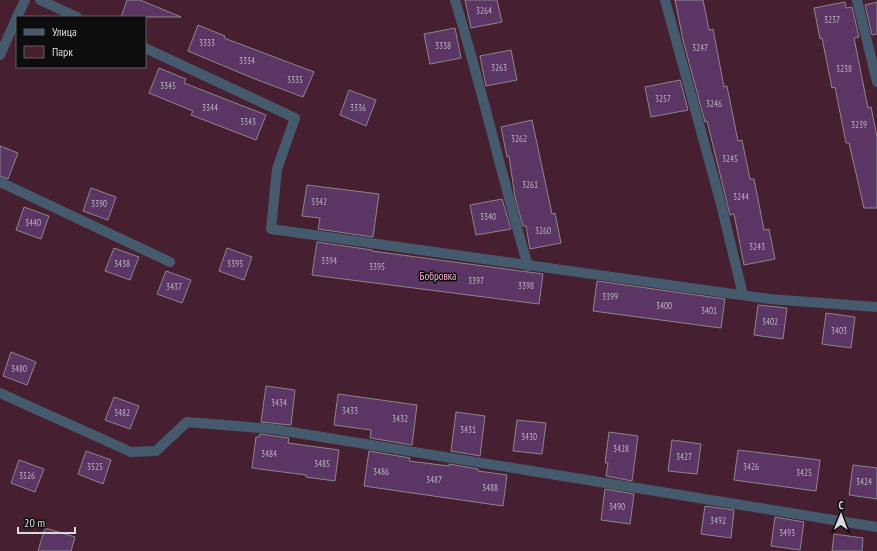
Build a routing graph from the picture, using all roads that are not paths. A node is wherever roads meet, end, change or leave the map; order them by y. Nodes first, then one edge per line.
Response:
1 (25, 0) edge
2 (40, 0) edge
3 (455, 0) edge
4 (665, 0) edge
5 (857, 0) edge
6 (17, 16) edge
7 (75, 16) edge
8 (16, 19) edge
9 (146, 48) edge
10 (0, 55) edge
11 (877, 82) edge
12 (0, 182) edge
13 (170, 262) dead end
14 (528, 266) junction
15 (743, 295) junction
16 (877, 307) edge
17 (0, 393) edge
18 (877, 527) edge

1 - 6 street
2 - 7 street
3 - 14 street
4 - 15 street
5 - 11 street
8 - 10 street
9 - 14 street
12 - 13 street
14 - 15 street
15 - 16 street
17 - 18 street

